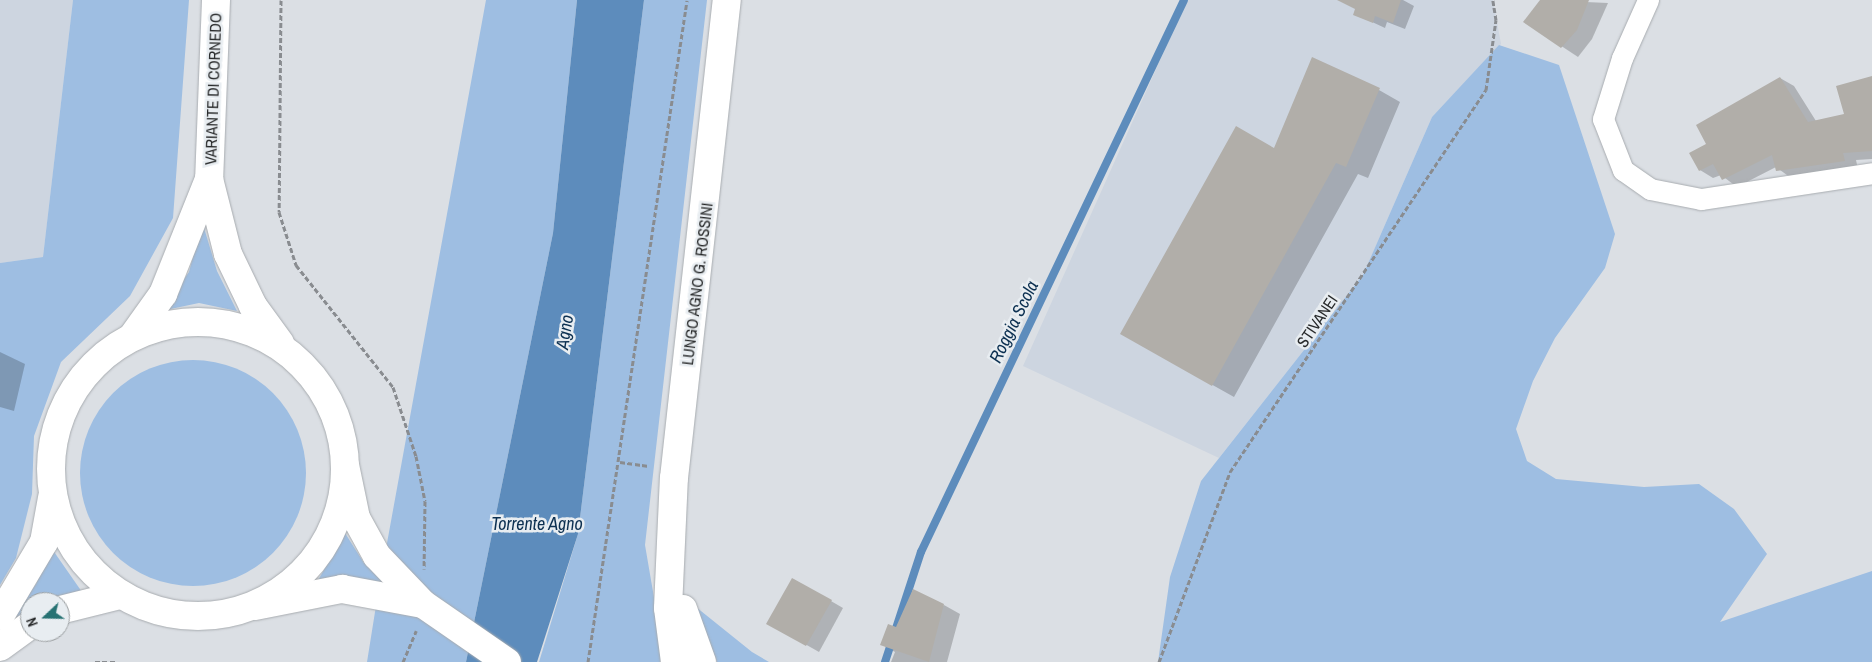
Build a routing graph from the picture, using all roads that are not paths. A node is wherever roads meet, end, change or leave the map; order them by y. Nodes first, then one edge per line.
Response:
1 (216, 0) edge
2 (727, 0) edge
3 (1648, 0) edge
4 (1872, 173) edge
5 (210, 179) junction
6 (133, 336) junction
7 (286, 350) junction
8 (346, 465) junction
9 (53, 496) junction
10 (670, 568) junction
11 (120, 595) junction
12 (421, 603) junction
13 (256, 606) junction
14 (70, 608) edge
15 (0, 616) edge
16 (20, 632) edge
17 (0, 647) edge
18 (507, 662) edge
19 (675, 662) edge
20 (702, 662) edge

1 - 5 main road, VARIANTE DI CORNEDO
2 - 10 main road, LUNGO AGNO G. ROSSINI
3 - 4 street
5 - 6 main road
5 - 7 main road
6 - 7 main road
6 - 9 main road
7 - 8 main road
8 - 12 main road
8 - 13 main road
9 - 11 main road
9 - 15 main road
10 - 19 main road, LUNGO AGNO G. ROSSINI
10 - 20 main road, LUNGO AGNO G. ROSSINI
11 - 13 main road
11 - 14 main road
12 - 13 main road
12 - 18 main road
16 - 17 main road

